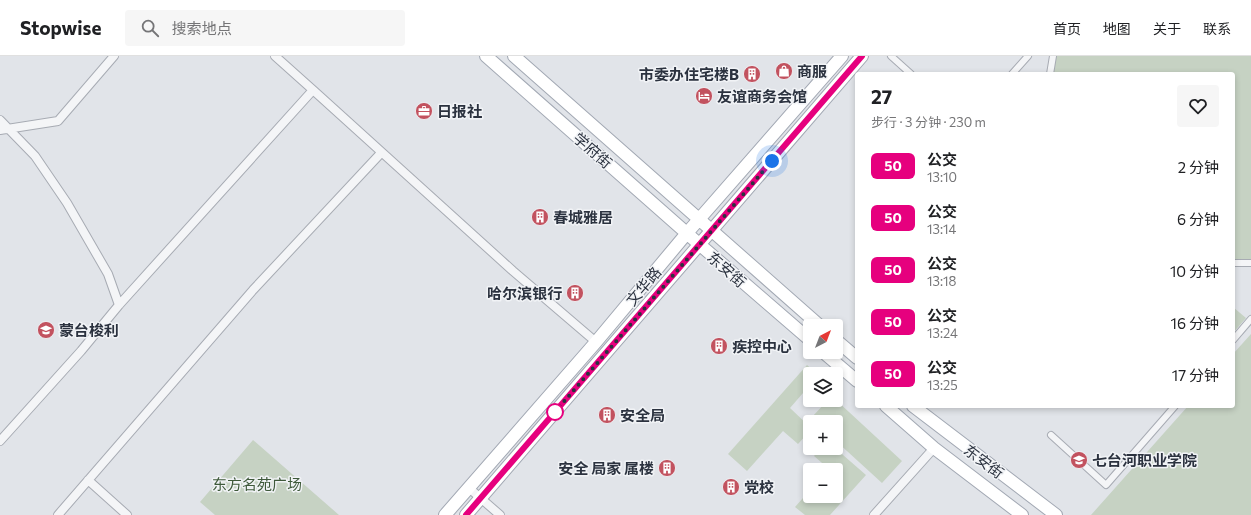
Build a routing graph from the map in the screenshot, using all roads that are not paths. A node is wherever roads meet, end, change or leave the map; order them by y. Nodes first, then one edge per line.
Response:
1 (114, 56) edge
2 (275, 56) edge
3 (486, 56) edge
4 (514, 56) edge
5 (842, 56) edge
6 (862, 56) edge
7 (891, 56) edge
8 (1028, 56) edge
9 (1053, 56) edge
10 (909, 72) edge
11 (1014, 72) edge
12 (1050, 72) edge
13 (313, 90) junction
14 (0, 120) edge
15 (9, 128) junction
16 (0, 130) edge
17 (381, 153) junction
18 (700, 221) junction
19 (712, 231) junction
20 (687, 233) junction
21 (699, 244) junction
22 (1235, 263) edge
23 (1251, 263) edge
24 (119, 305) junction
25 (812, 319) edge
26 (1251, 319) edge
27 (803, 334) edge
28 (1235, 338) edge
29 (596, 342) junction
30 (843, 346) edge
31 (855, 356) edge
32 (832, 359) edge
33 (855, 379) edge
34 (888, 408) edge
35 (916, 408) edge
36 (1173, 408) edge
37 (1051, 435) dead end
38 (0, 441) edge
39 (934, 448) junction
40 (88, 480) junction
41 (469, 488) junction
42 (481, 498) junction
43 (58, 515) edge
44 (127, 515) edge
45 (445, 515) edge
46 (466, 515) edge
47 (500, 515) edge
48 (874, 515) edge
49 (1022, 515) edge
50 (1056, 515) edge

1 - 15 street
2 - 13 street
3 - 20 main road, 学府街
4 - 18 main road, 学府街
5 - 18 main road, 文华路
6 - 19 main road, 文华路
7 - 10 street
8 - 11 street
9 - 12 street
13 - 17 street
13 - 24 street
14 - 15 street
15 - 16 street
15 - 24 street
17 - 29 street
17 - 40 street
18 - 19 main road, 学府街
18 - 20 main road, 文华路
19 - 21 main road, 文华路
19 - 25 main road, 东安街
20 - 21 main road, 学府街
20 - 29 main road, 文华路
21 - 27 main road, 东安街
21 - 42 main road, 文华路
22 - 23 street
24 - 38 street
26 - 28 street
29 - 41 main road, 文华路
30 - 31 main road
32 - 33 main road
34 - 39 main road, 东安街
35 - 50 main road, 东安街
36 - 37 street
39 - 48 street
39 - 49 main road, 东安街
40 - 43 street
40 - 44 street
41 - 42 street
41 - 45 main road, 文华路
42 - 46 main road, 文华路
42 - 47 street

